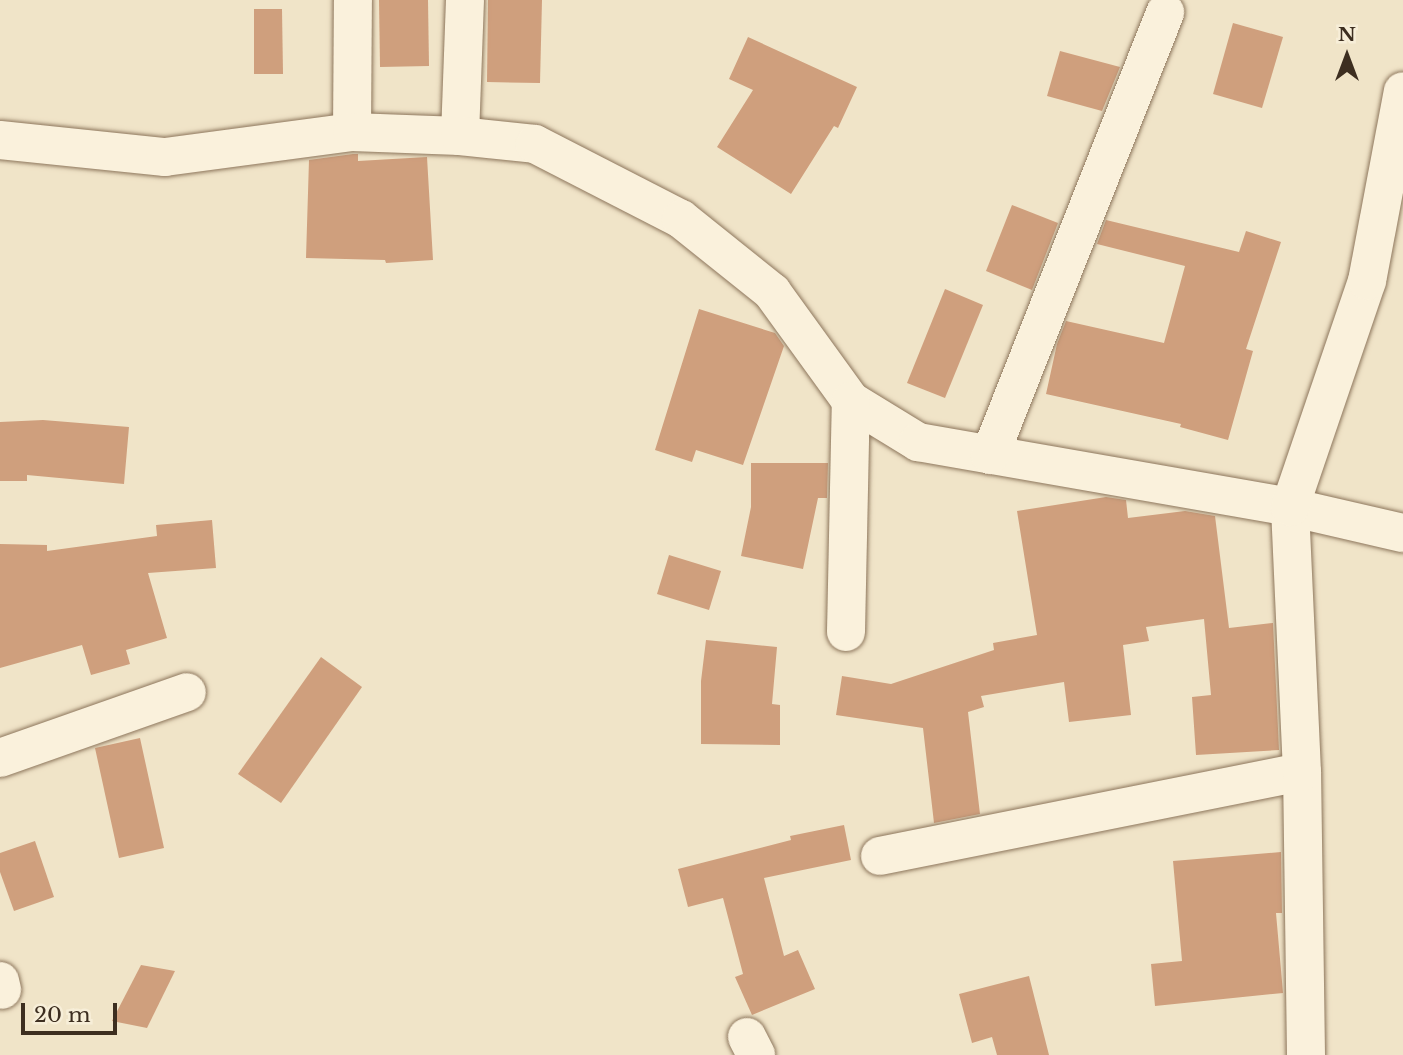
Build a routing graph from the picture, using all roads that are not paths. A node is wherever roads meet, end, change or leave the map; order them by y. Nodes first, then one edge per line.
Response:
1 (353, 0) edge
2 (465, 0) edge
3 (1165, 12) dead end
4 (1403, 91) edge
5 (352, 131) junction
6 (460, 136) junction
7 (0, 140) edge
8 (851, 401) junction
9 (990, 455) junction
10 (1290, 507) junction
11 (1403, 533) edge
12 (846, 632) dead end
13 (187, 692) dead end
14 (0, 758) edge
15 (1301, 772) junction
16 (880, 856) dead end
17 (1306, 1055) edge

1 - 5 street
2 - 6 street
3 - 9 street
4 - 10 street
5 - 6 street
5 - 7 street
6 - 8 street
8 - 9 street
8 - 12 street
9 - 10 street
10 - 11 street
10 - 15 street
13 - 14 street
15 - 16 street
15 - 17 street

